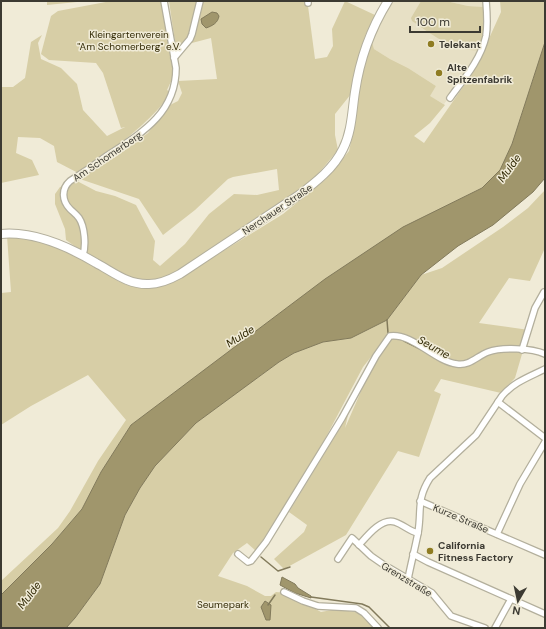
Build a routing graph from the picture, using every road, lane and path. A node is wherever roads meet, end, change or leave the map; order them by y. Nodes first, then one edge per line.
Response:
1 (164, 1) edge
2 (200, 1) edge
3 (388, 1) edge
4 (486, 1) edge
5 (174, 58) junction
6 (450, 98) dead end
7 (1, 234) edge
8 (83, 255) junction
9 (545, 292) edge
10 (522, 350) junction
11 (545, 354) edge
12 (545, 369) edge
13 (498, 402) junction
14 (545, 438) edge
15 (545, 442) edge
16 (420, 501) junction
17 (418, 533) junction
18 (497, 534) junction
19 (359, 545) junction
20 (238, 554) dead end
21 (413, 554) junction
22 (545, 555) edge
23 (338, 559) dead end
24 (408, 579) junction
25 (284, 592) dead end
26 (511, 599) junction
27 (545, 614) edge
28 (378, 628) edge
29 (485, 628) edge
30 (495, 628) edge

1 - 5 street, Am Schomerberg
2 - 5 street
3 - 8 main road, Nerchauer Straße
4 - 6 street
5 - 8 street, Am Schomerberg
7 - 8 main road, Nerchauer Straße
9 - 10 street
10 - 11 street
10 - 20 street
12 - 13 street
13 - 14 street
13 - 16 street
15 - 18 street
16 - 17 street
16 - 18 street, Kurze Straße
17 - 19 street
17 - 21 street
18 - 22 street, Kurze Straße
19 - 23 street
19 - 24 street, Grenzstraße
21 - 24 street
21 - 26 street
24 - 29 street, Grenzstraße
25 - 28 street
26 - 27 street
26 - 30 street

